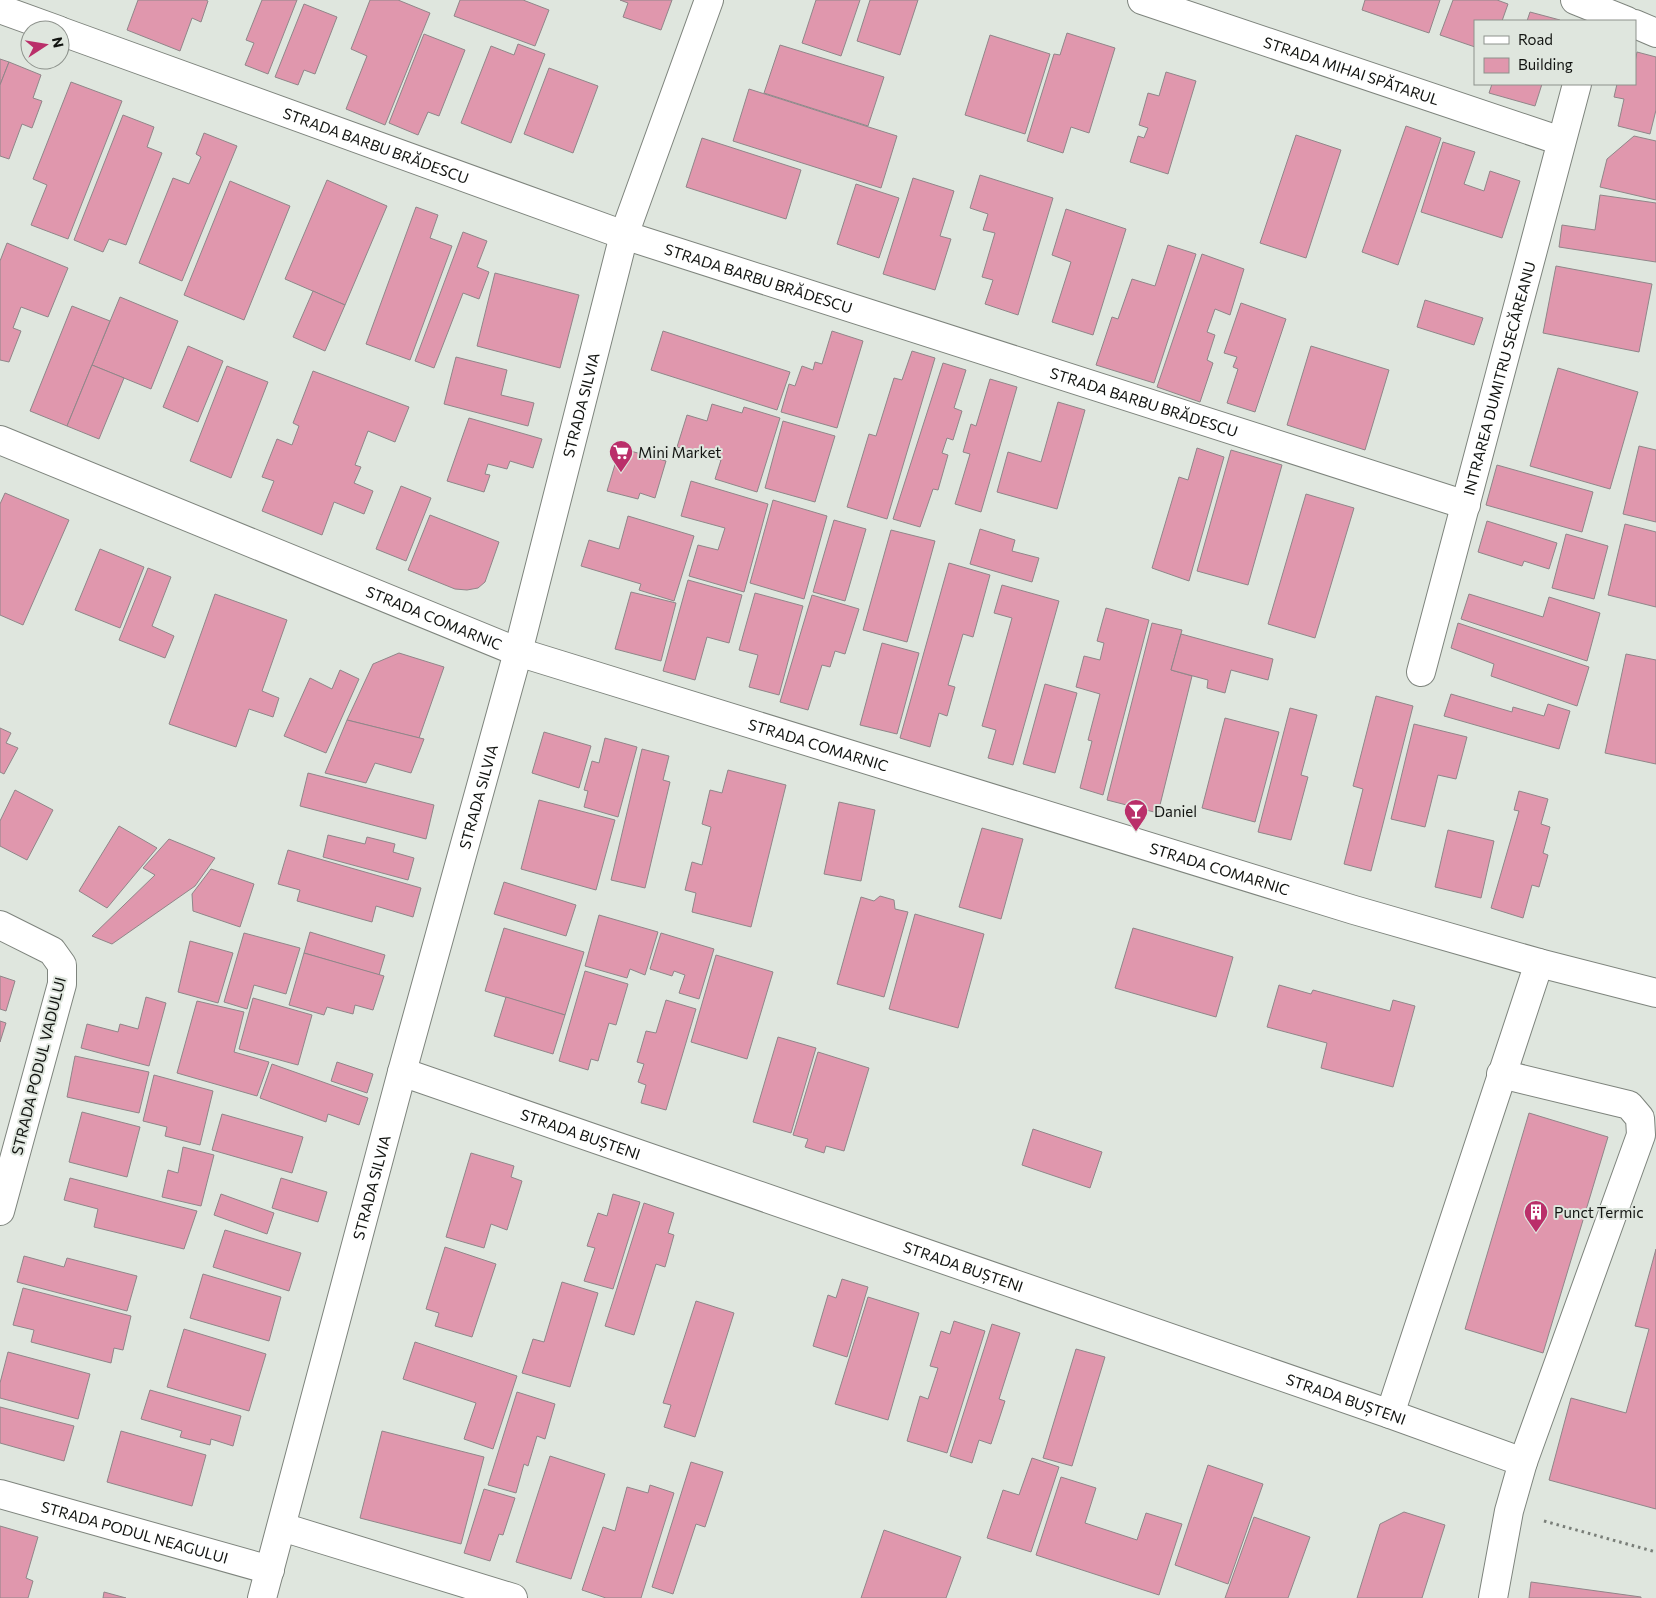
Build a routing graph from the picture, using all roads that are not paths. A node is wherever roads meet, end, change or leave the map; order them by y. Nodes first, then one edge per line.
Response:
1 (709, 0) edge
2 (1142, 0) edge
3 (0, 9) edge
4 (1588, 10) edge
5 (31, 20) edge
6 (1623, 20) edge
7 (1636, 24) edge
8 (1656, 33) edge
9 (70, 34) edge
10 (1576, 85) edge
11 (1561, 141) junction
12 (624, 235) junction
13 (0, 440) edge
14 (1466, 504) junction
15 (518, 652) junction
16 (1421, 672) dead end
17 (0, 925) edge
18 (1538, 963) junction
19 (1656, 993) edge
20 (402, 1072) junction
21 (1502, 1074) junction
22 (0, 1210) edge
23 (1390, 1414) junction
24 (1522, 1462) junction
25 (0, 1494) edge
26 (282, 1527) junction
27 (270, 1570) junction
28 (262, 1598) edge
29 (514, 1598) edge
30 (1493, 1598) edge

1 - 12 street, STRADA SILVIA
2 - 11 street, STRADA MIHAI SPĂTARUL
3 - 5 street, STRADA BARBU BRĂDESCU
4 - 6 street
7 - 8 street
9 - 12 street, STRADA BARBU BRĂDESCU
10 - 11 street, INTRAREA DUMITRU SECĂREANU
11 - 14 street, INTRAREA DUMITRU SECĂREANU
12 - 14 street, STRADA BARBU BRĂDESCU
12 - 15 street, STRADA SILVIA
13 - 15 street, STRADA COMARNIC
14 - 16 street, INTRAREA DUMITRU SECĂREANU
15 - 18 street, STRADA COMARNIC
15 - 20 street, STRADA SILVIA
17 - 22 street, STRADA PODUL VADULUI
18 - 19 street, STRADA COMARNIC
18 - 21 street
20 - 23 street, STRADA BUȘTENI
20 - 26 street, STRADA SILVIA
21 - 23 street
21 - 24 street
23 - 24 street, STRADA BUȘTENI
24 - 30 street
25 - 27 street, STRADA PODUL NEAGULUI
26 - 27 street, STRADA SILVIA
26 - 29 street
27 - 28 street, STRADA SILVIA

